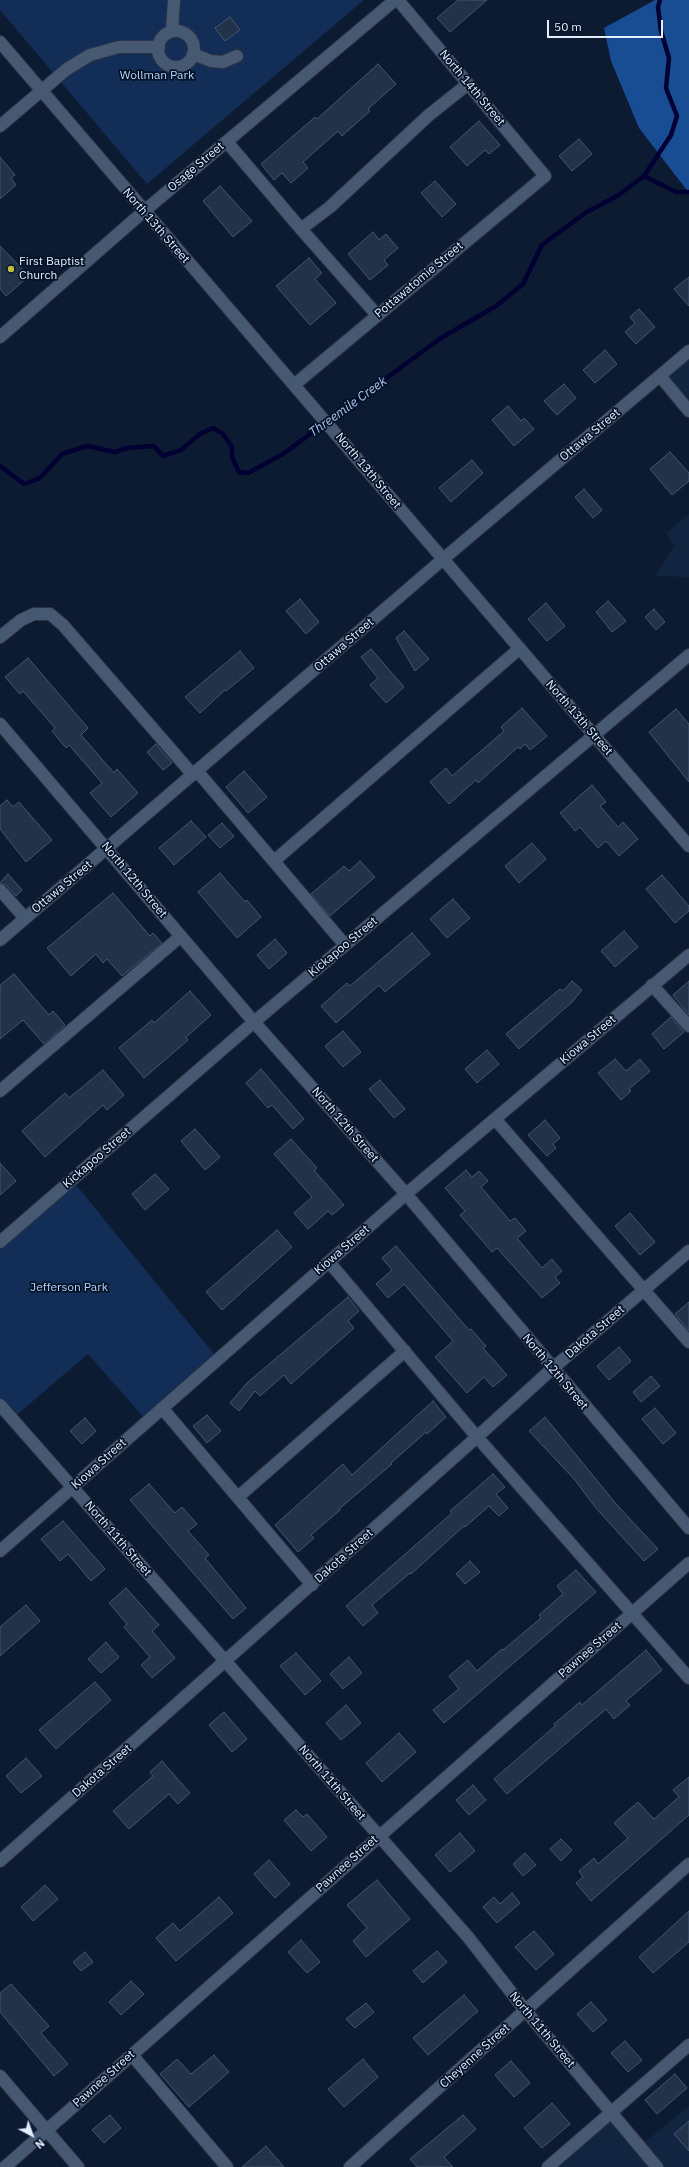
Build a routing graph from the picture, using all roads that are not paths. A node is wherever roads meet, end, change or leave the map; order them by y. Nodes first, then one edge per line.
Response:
1 (174, 0) edge
2 (397, 0) edge
3 (172, 31) junction
4 (0, 42) edge
5 (159, 47) junction
6 (193, 54) junction
7 (237, 56) dead end
8 (468, 84) junction
9 (42, 92) junction
10 (0, 126) edge
11 (227, 142) junction
12 (545, 176) joint
13 (143, 212) junction
14 (301, 229) junction
15 (378, 315) junction
16 (0, 337) edge
17 (689, 351) edge
18 (660, 376) junction
19 (294, 385) junction
20 (689, 411) edge
21 (442, 560) junction
22 (0, 636) edge
23 (519, 649) junction
24 (689, 655) edge
25 (0, 724) edge
26 (594, 735) junction
27 (195, 773) junction
28 (689, 846) edge
29 (107, 849) junction
30 (274, 861) junction
31 (0, 890) edge
32 (25, 918) junction
33 (181, 936) junction
34 (0, 940) edge
35 (345, 945) junction
36 (689, 955) edge
37 (652, 985) junction
38 (254, 1022) junction
39 (689, 1026) edge
40 (0, 1091) edge
41 (495, 1119) junction
42 (406, 1194) junction
43 (0, 1242) edge
44 (689, 1250) edge
45 (329, 1262) junction
46 (643, 1290) junction
47 (689, 1342) edge
48 (404, 1351) junction
49 (552, 1368) junction
50 (0, 1405) edge
51 (162, 1408) junction
52 (477, 1438) junction
53 (73, 1488) junction
54 (238, 1497) junction
55 (689, 1528) edge
56 (0, 1551) edge
57 (689, 1563) edge
58 (312, 1585) junction
59 (632, 1612) junction
60 (226, 1662) junction
61 (689, 1678) edge
62 (378, 1836) junction
63 (0, 1862) edge
64 (689, 1864) edge
65 (525, 2010) junction
66 (689, 2044) edge
67 (132, 2055) junction
68 (0, 2076) edge
69 (612, 2113) junction
70 (47, 2130) junction
71 (5, 2167) edge
72 (78, 2167) edge
73 (227, 2167) edge
74 (350, 2167) edge
75 (548, 2167) edge
76 (657, 2167) edge

1 - 3 street
2 - 8 street, North 14th Street
2 - 11 street, Osage Street
3 - 5 street
3 - 6 street
4 - 9 street, North 13th Street
5 - 6 street
5 - 9 street
6 - 7 street
8 - 12 street, North 14th Street
8 - 14 street
9 - 10 street
9 - 13 street, North 13th Street
11 - 13 street, Osage Street
11 - 14 street
12 - 15 street, Pottawatomie Street
13 - 16 street, Osage Street
13 - 19 street, North 13th Street
14 - 15 street
15 - 19 street, Pottawatomie Street
17 - 18 street, Ottawa Street
18 - 20 street
18 - 21 street, Ottawa Street
19 - 21 street, North 13th Street
21 - 23 street, North 13th Street
21 - 27 street, Ottawa Street
22 - 27 street
23 - 26 street, North 13th Street
23 - 30 street
24 - 26 street, Kickapoo Street
25 - 29 street, North 12th Street
26 - 28 street, North 13th Street
26 - 35 street, Kickapoo Street
27 - 29 street, Ottawa Street
27 - 30 street
29 - 32 street, Ottawa Street
29 - 33 street, North 12th Street
30 - 35 street
31 - 32 street
32 - 34 street, Ottawa Street
33 - 38 street, North 12th Street
33 - 40 street
35 - 38 street, Kickapoo Street
36 - 37 street, Kiowa Street
37 - 39 street
37 - 41 street, Kiowa Street
38 - 42 street, North 12th Street
38 - 43 street, Kickapoo Street
41 - 42 street, Kiowa Street
41 - 46 street
42 - 45 street, Kiowa Street
42 - 49 street, North 12th Street
44 - 46 street, Dakota Street
45 - 48 street
45 - 51 street, Kiowa Street
46 - 47 street
46 - 49 street, Dakota Street
48 - 52 street
48 - 54 street
49 - 52 street, Dakota Street
49 - 55 street, North 12th Street
50 - 53 street, North 11th Street
51 - 53 street, Kiowa Street
51 - 54 street
52 - 58 street, Dakota Street
52 - 59 street
53 - 56 street, Kiowa Street
53 - 60 street, North 11th Street
54 - 58 street
57 - 59 street, Pawnee Street
58 - 60 street, Dakota Street
59 - 61 street
59 - 62 street, Pawnee Street
60 - 62 street, North 11th Street
60 - 63 street, Dakota Street
62 - 65 street, North 11th Street
62 - 67 street, Pawnee Street
64 - 65 street, Cheyenne Street
65 - 69 street, North 11th Street
65 - 74 street, Cheyenne Street
66 - 69 street
67 - 70 street, Pawnee Street
67 - 73 street
68 - 70 street
69 - 75 street
69 - 76 street, North 11th Street
70 - 71 street, Pawnee Street
70 - 72 street

